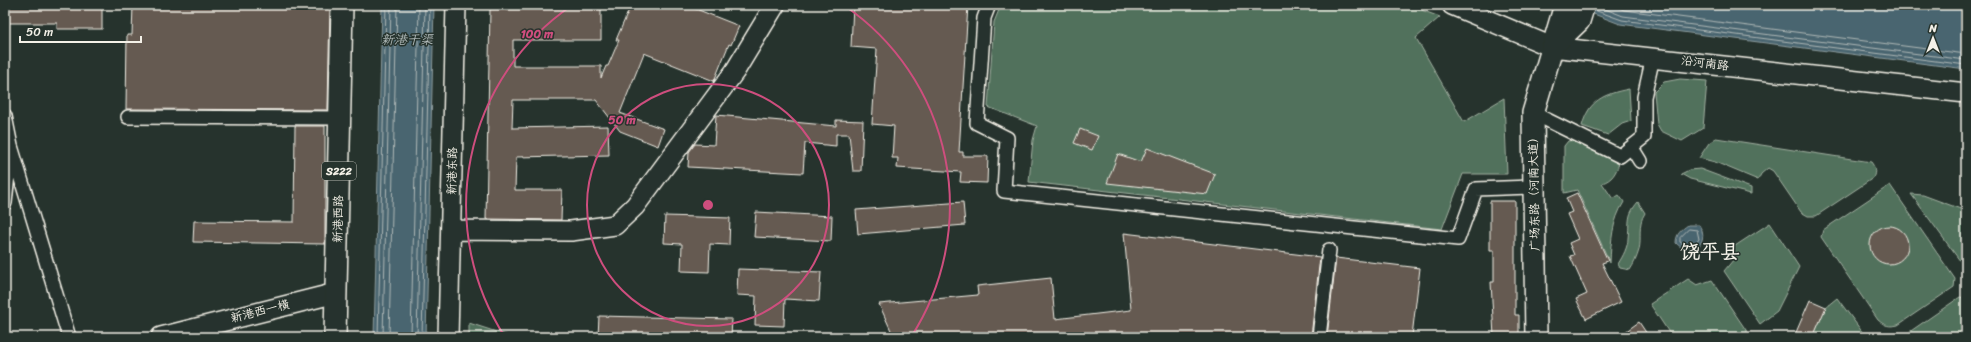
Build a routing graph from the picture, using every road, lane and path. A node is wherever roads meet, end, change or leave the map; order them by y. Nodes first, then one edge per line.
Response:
1 (342, 5) edge
2 (456, 5) edge
3 (775, 5) edge
4 (989, 5) edge
5 (1452, 5) edge
6 (1565, 5) edge
7 (1584, 5) edge
8 (1552, 47) junction
9 (1653, 58) junction
10 (1966, 93) edge
11 (1533, 113) junction
12 (5, 116) edge
13 (128, 117) dead end
14 (340, 118) junction
15 (11, 146) junction
16 (1632, 148) junction
17 (1640, 161) dead end
18 (1534, 188) junction
19 (5, 202) edge
20 (451, 230) junction
21 (1329, 250) dead end
22 (336, 293) junction
23 (69, 337) edge
24 (161, 337) edge
25 (335, 337) edge
26 (448, 337) edge
27 (1319, 337) edge
28 (1536, 337) edge

1 - 14 main road, 新港西路 / S222
2 - 20 main road, 新港东路
3 - 20 main road
4 - 18 street
5 - 8 main road, 沿河南路
6 - 8 main road, 广场东路（河南大道）
7 - 8 main road
8 - 9 main road, 沿河南路
8 - 11 main road, 广场东路（河南大道）
9 - 10 main road, 沿河南路
9 - 16 street
11 - 16 street
11 - 18 main road, 广场东路（河南大道）
12 - 15 street
13 - 14 street
14 - 22 main road, 新港西路 / S222
15 - 19 street
15 - 23 street
16 - 17 street
18 - 28 main road, 广场东路（河南大道）
20 - 26 main road, 新港东路
21 - 27 street
22 - 24 main road, 新港西一横
22 - 25 main road, 新港西路 / S222

